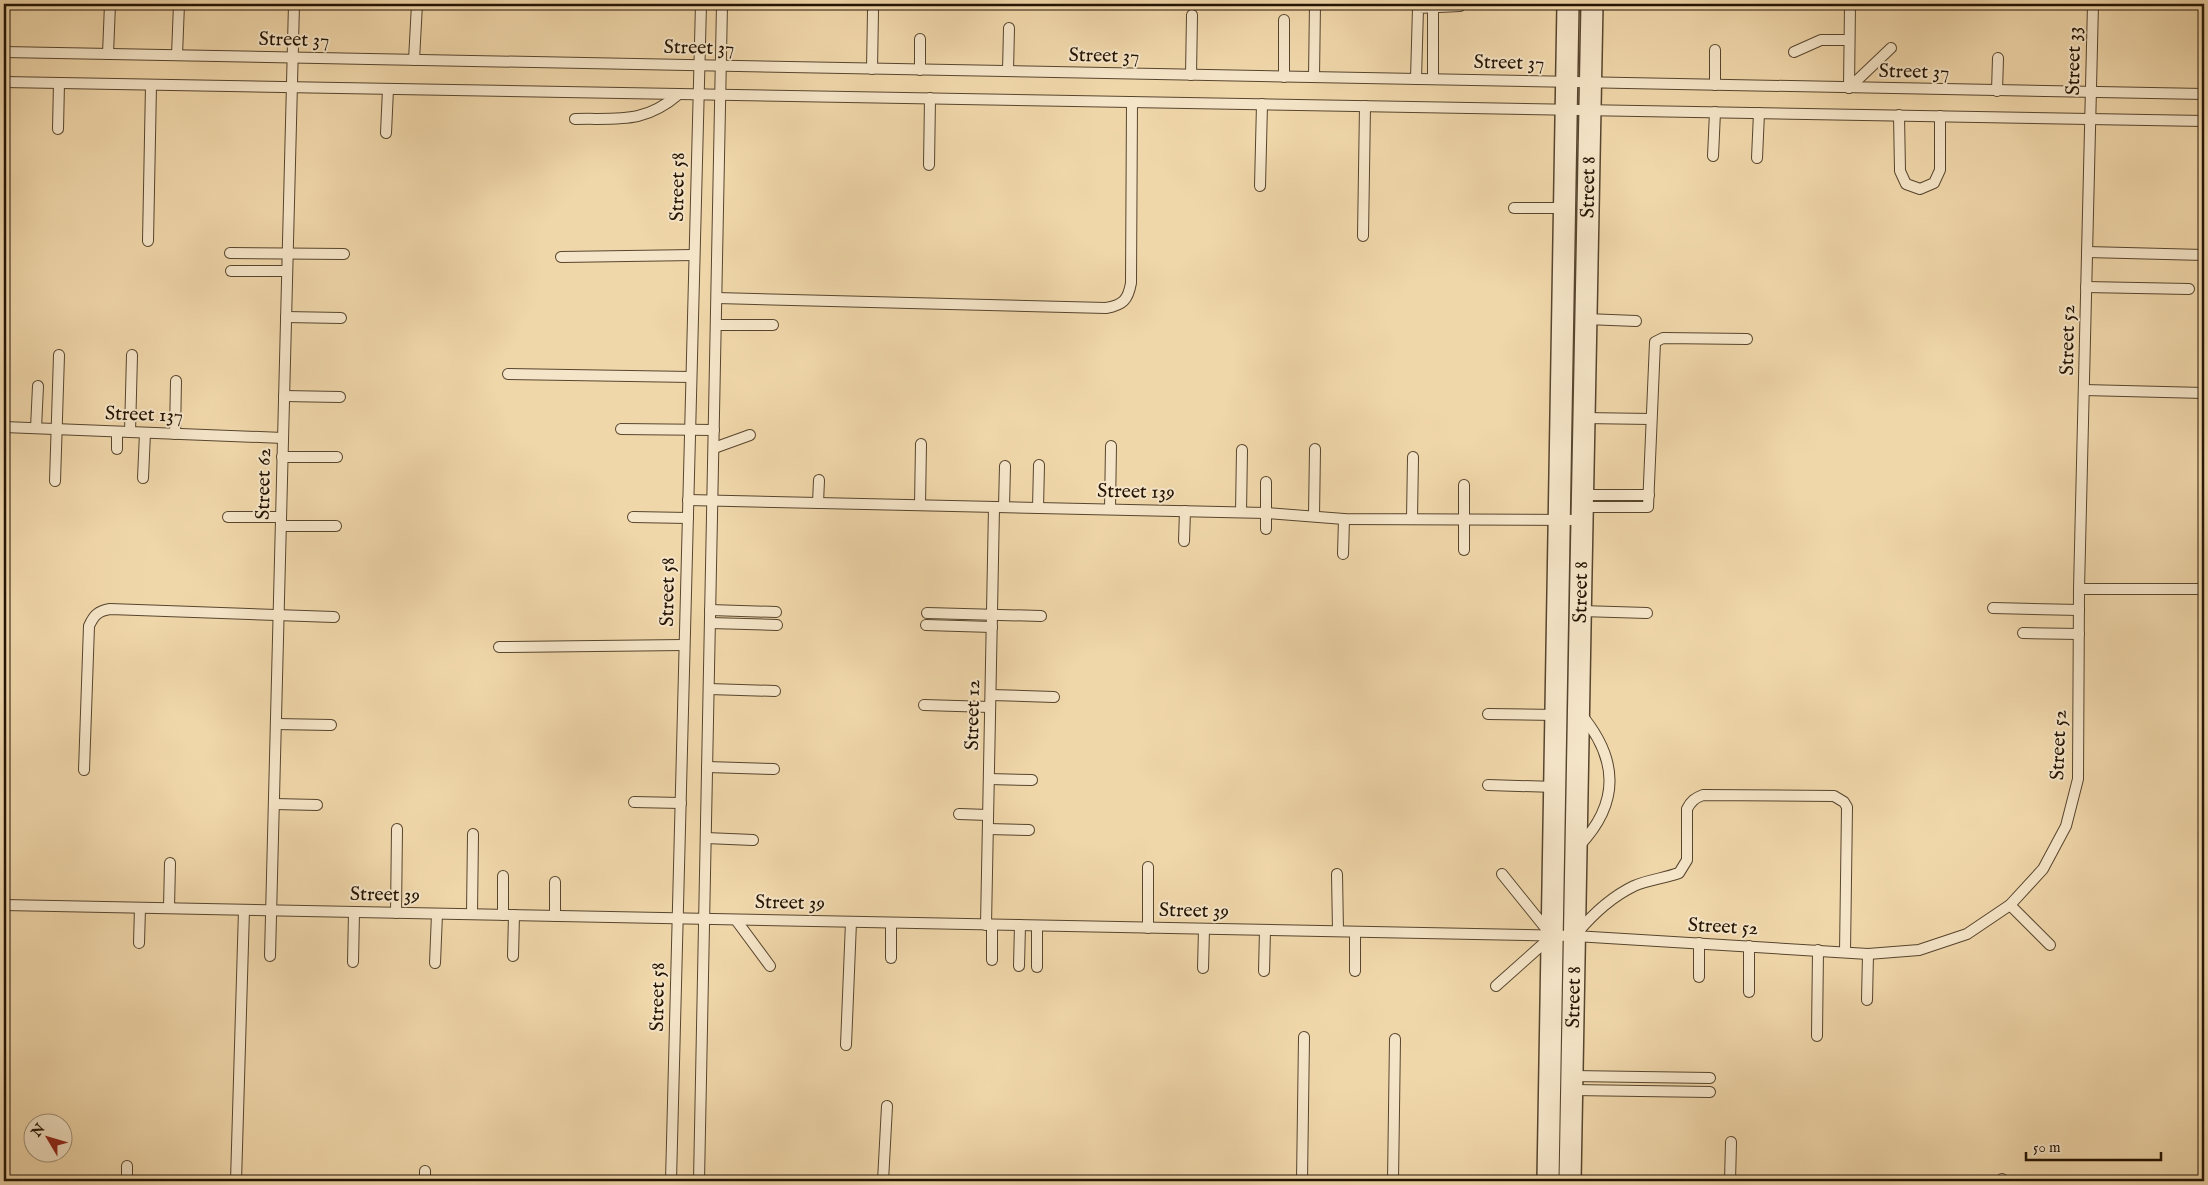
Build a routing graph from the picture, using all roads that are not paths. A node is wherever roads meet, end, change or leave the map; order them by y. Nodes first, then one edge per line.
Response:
1 (110, 4) edge
2 (179, 4) edge
3 (294, 4) edge
4 (417, 4) edge
5 (700, 4) edge
6 (722, 4) edge
7 (1315, 4) edge
8 (1568, 4) edge
9 (1592, 4) edge
10 (1850, 4) edge
11 (2093, 4) edge
12 (1434, 6) junction
13 (1460, 6) dead end
14 (873, 11) dead end
15 (1192, 15) dead end
16 (1284, 20) dead end
17 (1009, 28) dead end
18 (920, 39) dead end
19 (1849, 40) junction
20 (1891, 48) dead end
21 (1715, 50) dead end
22 (4, 52) edge
23 (1794, 52) dead end
24 (108, 54) junction
25 (177, 55) junction
26 (292, 58) junction
27 (1998, 58) dead end
28 (414, 60) junction
29 (699, 65) junction
30 (721, 66) junction
31 (872, 69) junction
32 (920, 70) junction
33 (1008, 71) junction
34 (1191, 75) junction
35 (1284, 77) junction
36 (1314, 77) junction
37 (1416, 79) junction
38 (1433, 79) junction
39 (4, 82) edge
40 (1566, 82) junction
41 (59, 83) junction
42 (1590, 83) junction
43 (151, 85) junction
44 (1715, 85) junction
45 (291, 87) junction
46 (1849, 88) junction
47 (388, 89) junction
48 (1997, 91) junction
49 (2091, 92) junction
50 (679, 94) junction
51 (698, 94) junction
52 (2204, 94) edge
53 (721, 95) junction
54 (930, 98) junction
55 (1132, 102) junction
56 (1262, 104) junction
57 (1365, 106) junction
58 (1566, 110) junction
59 (1590, 110) junction
60 (1715, 112) junction
61 (1758, 113) junction
62 (1899, 115) junction
63 (1940, 116) junction
64 (575, 119) dead end
65 (2090, 119) junction
66 (2204, 121) edge
67 (58, 129) dead end
68 (386, 133) dead end
69 (1713, 156) dead end
70 (1757, 158) dead end
71 (929, 165) dead end
72 (1260, 186) dead end
73 (1514, 208) dead end
74 (1564, 208) junction
75 (1363, 236) dead end
76 (148, 240) dead end
77 (2087, 252) junction
78 (230, 253) dead end
79 (287, 254) junction
80 (344, 254) dead end
81 (2204, 255) edge
82 (694, 256) junction
83 (561, 257) dead end
84 (231, 271) dead end
85 (287, 271) junction
86 (2086, 287) junction
87 (2189, 289) dead end
88 (717, 298) junction
89 (286, 317) junction
90 (341, 318) dead end
91 (1586, 319) junction
92 (1636, 321) dead end
93 (716, 325) junction
94 (773, 326) dead end
95 (1747, 339) dead end
96 (59, 355) dead end
97 (132, 355) dead end
98 (508, 374) dead end
99 (691, 377) junction
100 (176, 381) dead end
101 (38, 386) dead end
102 (2084, 390) junction
103 (284, 393) junction
104 (2204, 393) edge
105 (340, 394) dead end
106 (1584, 418) junction
107 (1651, 420) junction
108 (4, 427) edge
109 (36, 428) junction
110 (56, 429) junction
111 (621, 429) dead end
112 (690, 430) junction
113 (714, 430) junction
114 (117, 432) junction
115 (130, 432) junction
116 (144, 433) junction
117 (175, 434) junction
118 (750, 435) dead end
119 (283, 438) junction
120 (921, 444) dead end
121 (1110, 446) dead end
122 (714, 448) junction
123 (1315, 449) dead end
124 (117, 450) dead end
125 (1242, 450) dead end
126 (282, 456) junction
127 (337, 457) dead end
128 (1413, 457) dead end
129 (1038, 465) dead end
130 (1005, 466) dead end
131 (143, 478) dead end
132 (819, 480) dead end
133 (55, 481) dead end
134 (1266, 482) dead end
135 (1464, 485) dead end
136 (1649, 495) junction
137 (688, 500) junction
138 (713, 500) junction
139 (818, 503) junction
140 (920, 505) junction
141 (999, 507) junction
142 (1582, 507) junction
143 (1038, 508) junction
144 (1110, 509) junction
145 (1185, 511) junction
146 (1241, 512) junction
147 (1266, 513) junction
148 (228, 516) dead end
149 (1314, 516) junction
150 (634, 518) dead end
151 (688, 518) junction
152 (1344, 519) junction
153 (1412, 519) junction
154 (1464, 519) junction
155 (1559, 519) junction
156 (281, 522) junction
157 (336, 526) dead end
158 (1266, 529) dead end
159 (1184, 541) dead end
160 (1464, 550) dead end
161 (1343, 554) dead end
162 (2080, 589) junction
163 (2204, 589) edge
164 (1993, 608) dead end
165 (710, 610) junction
166 (2079, 610) junction
167 (1581, 611) junction
168 (776, 612) dead end
169 (1647, 613) dead end
170 (926, 614) dead end
171 (992, 615) junction
172 (279, 616) junction
173 (1041, 616) dead end
174 (334, 617) dead end
175 (710, 623) junction
176 (776, 625) dead end
177 (926, 625) dead end
178 (992, 627) junction
179 (2024, 633) dead end
180 (2079, 634) junction
181 (684, 645) junction
182 (499, 647) dead end
183 (709, 689) junction
184 (775, 691) dead end
185 (991, 695) junction
186 (1054, 697) dead end
187 (924, 705) dead end
188 (990, 707) junction
189 (1580, 712) junction
190 (1488, 714) dead end
191 (1556, 716) junction
192 (276, 724) junction
193 (331, 725) dead end
194 (707, 767) junction
195 (774, 769) dead end
196 (84, 770) dead end
197 (989, 779) junction
198 (1032, 780) dead end
199 (1488, 785) dead end
200 (1555, 787) junction
201 (634, 802) dead end
202 (680, 803) junction
203 (274, 804) junction
204 (317, 805) dead end
205 (959, 814) dead end
206 (988, 815) junction
207 (397, 829) dead end
208 (988, 829) junction
209 (1028, 830) dead end
210 (473, 834) dead end
211 (706, 838) junction
212 (753, 840) dead end
213 (1574, 850) junction
214 (170, 863) dead end
215 (1148, 867) dead end
216 (1337, 874) dead end
217 (1502, 874) dead end
218 (503, 876) dead end
219 (555, 882) dead end
220 (4, 905) edge
221 (2010, 905) junction
222 (140, 908) junction
223 (169, 908) junction
224 (244, 910) junction
225 (271, 910) junction
226 (354, 912) junction
227 (396, 913) junction
228 (437, 914) junction
229 (472, 914) junction
230 (508, 915) junction
231 (555, 916) junction
232 (678, 918) junction
233 (704, 919) junction
234 (736, 920) junction
235 (851, 922) junction
236 (891, 923) junction
237 (990, 925) junction
238 (1020, 925) junction
239 (1037, 926) junction
240 (1148, 928) junction
241 (1204, 929) junction
242 (1265, 930) junction
243 (1338, 932) junction
244 (1355, 932) junction
245 (1552, 936) junction
246 (1575, 936) junction
247 (139, 943) dead end
248 (1699, 943) junction
249 (2050, 945) dead end
250 (1750, 946) junction
251 (1818, 950) junction
252 (1845, 952) junction
253 (1868, 954) junction
254 (270, 956) dead end
255 (512, 956) dead end
256 (891, 958) dead end
257 (992, 960) dead end
258 (353, 962) dead end
259 (435, 963) dead end
260 (770, 966) dead end
261 (1020, 966) dead end
262 (1036, 967) dead end
263 (1203, 968) dead end
264 (1264, 971) dead end
265 (1355, 971) dead end
266 (1699, 977) dead end
267 (1496, 986) dead end
268 (1749, 992) dead end
269 (1867, 1000) dead end
270 (1817, 1036) dead end
271 (1304, 1037) dead end
272 (1395, 1039) dead end
273 (846, 1045) dead end
274 (1710, 1078) dead end
275 (1572, 1083) junction
276 (1710, 1092) dead end
277 (887, 1106) dead end
278 (1731, 1142) dead end
279 (128, 1166) dead end
280 (127, 1181) edge
281 (236, 1181) edge
282 (671, 1181) edge
283 (699, 1181) edge
284 (883, 1181) edge
285 (1302, 1181) edge
286 (1393, 1181) edge
287 (1548, 1181) edge
288 (1570, 1181) edge
289 (1730, 1181) edge

1 - 24 lane
2 - 25 lane
3 - 26 lane, Street 62
4 - 28 lane
5 - 29 lane, Street 58
6 - 30 lane, Street 58
7 - 36 lane
8 - 40 street, Street 8
9 - 42 street, Street 8
10 - 19 lane
11 - 49 lane, Street 33
12 - 13 lane
12 - 37 lane
12 - 38 lane
14 - 31 lane
15 - 34 lane
16 - 35 lane
17 - 33 lane
18 - 32 lane
19 - 23 lane
19 - 46 lane
20 - 46 lane
21 - 44 lane
22 - 24 lane, Street 37
24 - 25 lane, Street 37
25 - 26 lane, Street 37
26 - 28 lane, Street 37
26 - 45 lane, Street 62
27 - 48 lane
28 - 29 lane, Street 37
29 - 30 lane, Street 37
29 - 51 lane, Street 58
30 - 31 lane, Street 37
30 - 53 lane, Street 58
31 - 32 lane, Street 37
32 - 33 lane, Street 37
33 - 34 lane, Street 37
34 - 35 lane, Street 37
35 - 36 lane, Street 37
36 - 37 lane, Street 37
37 - 38 lane, Street 37
38 - 40 lane, Street 37
39 - 41 lane
40 - 42 lane, Street 37
40 - 58 street, Street 8
41 - 43 lane
41 - 67 lane
42 - 44 lane, Street 37
42 - 59 street, Street 8
43 - 45 lane
43 - 76 lane
44 - 46 lane, Street 37
45 - 47 lane
45 - 79 lane, Street 62
46 - 48 lane, Street 37
47 - 50 lane
47 - 68 lane
48 - 49 lane, Street 37
49 - 52 lane, Street 37
49 - 65 lane, Street 33
50 - 51 lane
50 - 64 lane
51 - 53 lane
51 - 82 lane, Street 58
53 - 54 lane
53 - 88 lane, Street 58
54 - 55 lane
54 - 71 lane
55 - 56 lane
55 - 88 lane
56 - 57 lane
56 - 72 lane
57 - 58 lane
57 - 75 lane
58 - 59 lane
58 - 74 street, Street 8
59 - 60 lane
59 - 91 street, Street 8
60 - 61 lane
60 - 69 lane
61 - 62 lane
61 - 70 lane
62 - 63 lane
62 - 63 lane
63 - 65 lane
65 - 66 lane
65 - 77 lane, Street 52
73 - 74 lane
74 - 155 street, Street 8
77 - 81 lane
77 - 86 lane, Street 52
78 - 79 lane
79 - 80 lane
79 - 85 lane, Street 62
82 - 83 lane
82 - 99 lane, Street 58
84 - 85 lane
85 - 89 lane, Street 62
86 - 87 lane
86 - 102 lane, Street 52
88 - 93 lane, Street 58
89 - 90 lane
89 - 103 lane, Street 62
91 - 92 lane
91 - 106 street, Street 8
93 - 94 lane
93 - 113 lane, Street 58
95 - 107 lane
96 - 110 lane
97 - 115 lane
98 - 99 lane
99 - 112 lane, Street 58
100 - 117 lane
101 - 109 lane
102 - 104 lane
102 - 162 lane, Street 52
103 - 105 lane
103 - 119 lane, Street 62
106 - 107 lane
106 - 142 street, Street 8
107 - 136 lane
108 - 109 lane, Street 137
109 - 110 lane, Street 137
110 - 114 lane, Street 137
110 - 133 lane
111 - 112 lane
112 - 113 lane
112 - 137 lane, Street 58
113 - 122 lane, Street 58
114 - 115 lane, Street 137
114 - 124 lane
115 - 116 lane, Street 137
116 - 117 lane, Street 137
116 - 131 lane
117 - 119 lane, Street 137
118 - 122 lane
119 - 126 lane, Street 62
120 - 140 lane
121 - 144 lane
122 - 138 lane, Street 58
123 - 149 lane
125 - 146 lane
126 - 127 lane
126 - 156 lane, Street 62
128 - 153 lane
129 - 143 lane
130 - 141 lane, Street 12
132 - 139 lane
134 - 147 lane
135 - 154 lane
136 - 142 lane
136 - 142 lane
137 - 138 lane, Street 139
137 - 151 lane, Street 58
138 - 139 lane, Street 139
138 - 165 lane, Street 58
139 - 140 lane, Street 139
140 - 141 lane, Street 139
141 - 143 lane, Street 139
141 - 171 lane, Street 12
142 - 155 lane, Street 139
142 - 167 street, Street 8
143 - 144 lane, Street 139
144 - 145 lane, Street 139
145 - 146 lane, Street 139
145 - 159 lane
146 - 147 lane, Street 139
147 - 149 lane, Street 139
147 - 158 lane
148 - 156 lane
149 - 152 lane, Street 139
150 - 151 lane
151 - 181 lane, Street 58
152 - 153 lane, Street 139
152 - 161 lane
153 - 154 lane, Street 139
154 - 155 lane, Street 139
154 - 160 lane
155 - 191 street, Street 8
156 - 157 lane
156 - 172 lane, Street 62
162 - 163 lane
162 - 166 lane, Street 52
164 - 166 lane
165 - 168 lane
165 - 175 lane, Street 58
166 - 180 lane, Street 52
167 - 169 lane
167 - 189 street, Street 8
170 - 171 lane
171 - 173 lane
171 - 178 lane, Street 12
172 - 174 lane
172 - 192 lane, Street 62
172 - 196 lane
175 - 176 lane
175 - 183 lane, Street 58
177 - 178 lane
178 - 185 lane, Street 12
179 - 180 lane
180 - 221 lane, Street 52
181 - 182 lane
181 - 202 lane, Street 58
183 - 184 lane
183 - 194 lane, Street 58
185 - 186 lane
185 - 188 lane, Street 12
187 - 188 lane
188 - 197 lane, Street 12
189 - 213 street, Street 8
189 - 213 lane
190 - 191 lane
191 - 200 street, Street 8
192 - 193 lane
192 - 203 lane, Street 62
194 - 195 lane
194 - 211 lane, Street 58
197 - 198 lane
197 - 206 lane, Street 12
199 - 200 lane
200 - 245 street, Street 8
201 - 202 lane
202 - 232 lane, Street 58
203 - 204 lane
203 - 225 lane, Street 62
205 - 206 lane
206 - 208 lane, Street 12
207 - 227 lane
208 - 209 lane
208 - 237 lane, Street 12
210 - 229 lane
211 - 212 lane
211 - 233 lane, Street 58
213 - 246 street, Street 8
214 - 223 lane
215 - 240 lane
216 - 243 lane
217 - 245 lane
218 - 230 lane
219 - 231 lane
220 - 222 lane, Street 39
221 - 249 lane
221 - 253 lane, Street 52
222 - 223 lane, Street 39
222 - 247 lane
223 - 224 lane, Street 39
224 - 225 lane, Street 39
224 - 281 lane
225 - 226 lane, Street 39
225 - 254 lane, Street 62
226 - 227 lane, Street 39
226 - 258 lane
227 - 228 lane, Street 39
228 - 229 lane, Street 39
228 - 259 lane
229 - 230 lane, Street 39
230 - 231 lane, Street 39
230 - 255 lane
231 - 232 lane, Street 39
232 - 233 lane, Street 39
232 - 282 lane, Street 58
233 - 234 lane, Street 39
233 - 283 lane, Street 58
234 - 235 lane, Street 39
234 - 260 lane
235 - 236 lane, Street 39
235 - 273 lane
236 - 237 lane, Street 39
236 - 256 lane
237 - 238 lane, Street 39
237 - 257 lane, Street 12
238 - 239 lane, Street 39
238 - 261 lane
239 - 240 lane, Street 39
239 - 262 lane
240 - 241 lane, Street 39
241 - 242 lane, Street 39
241 - 263 lane
242 - 243 lane, Street 39
242 - 264 lane
243 - 244 lane, Street 39
244 - 245 lane, Street 39
244 - 265 lane
245 - 246 lane, Street 39
245 - 267 lane
245 - 287 street, Street 8
246 - 248 lane, Street 52
246 - 252 lane
246 - 275 street, Street 8
248 - 250 lane, Street 52
248 - 266 lane
250 - 251 lane, Street 52
250 - 268 lane
251 - 252 lane, Street 52
251 - 270 lane
252 - 253 lane, Street 52
253 - 269 lane
271 - 285 lane
272 - 286 lane
274 - 275 lane
275 - 276 lane
275 - 288 street, Street 8
277 - 284 lane
278 - 289 lane
279 - 280 lane

